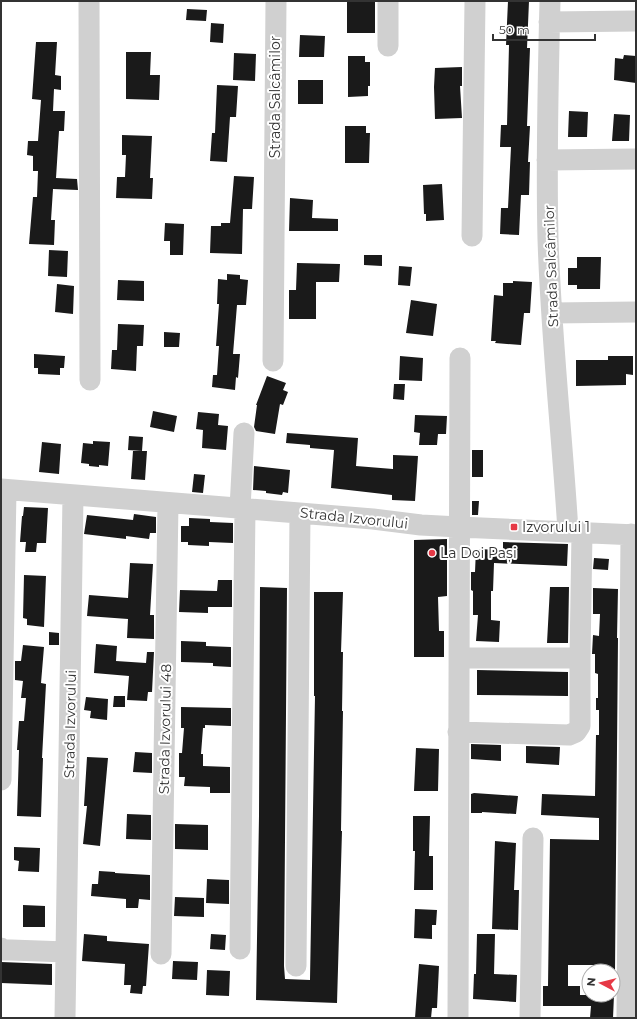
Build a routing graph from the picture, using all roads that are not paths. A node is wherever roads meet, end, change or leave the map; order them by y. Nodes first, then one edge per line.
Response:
1 (89, 1) edge
2 (276, 1) edge
3 (388, 1) edge
4 (475, 1) edge
5 (550, 1) edge
6 (636, 20) edge
7 (549, 22) junction
8 (388, 46) dead end
9 (636, 159) edge
10 (547, 160) junction
11 (472, 236) dead end
12 (636, 312) edge
13 (552, 313) junction
14 (460, 358) dead end
15 (273, 361) dead end
16 (90, 380) dead end
17 (244, 433) dead end
18 (4, 489) edge
19 (73, 495) junction
20 (168, 503) junction
21 (242, 508) junction
22 (300, 513) junction
23 (459, 527) junction
24 (575, 532) junction
25 (633, 534) edge
26 (459, 658) junction
27 (580, 658) junction
28 (458, 732) junction
29 (1, 780) edge
30 (533, 838) dead end
31 (1, 948) edge
32 (240, 949) dead end
33 (66, 952) junction
34 (161, 954) dead end
35 (296, 966) dead end
36 (65, 1018) edge
37 (458, 1018) edge
38 (530, 1018) edge
39 (627, 1018) edge

1 - 16 street
2 - 15 street, Strada Salcâmilor
3 - 8 street
4 - 11 street
5 - 7 street, Strada Salcâmilor
6 - 7 street
7 - 10 street, Strada Salcâmilor
9 - 10 street
10 - 13 street, Strada Salcâmilor
12 - 13 street
13 - 24 street, Strada Salcâmilor
14 - 23 street
17 - 21 street
18 - 19 street, Strada Izvorului
18 - 29 street, Strada Izvorului
19 - 20 street, Strada Izvorului
19 - 33 street, Strada Izvorului
20 - 21 street, Strada Izvorului
20 - 34 street, Strada Izvorului 48
21 - 22 street, Strada Izvorului
21 - 32 street
22 - 23 street, Strada Izvorului
22 - 35 street
23 - 24 street, Strada Izvorului
23 - 26 street
24 - 25 street, Strada Izvorului
24 - 27 street, Strada Salcâmilor
25 - 39 street
26 - 27 street
26 - 28 street
27 - 28 street, Strada Salcâmilor
28 - 37 street
30 - 38 street
31 - 33 street
33 - 36 street, Strada Izvorului

